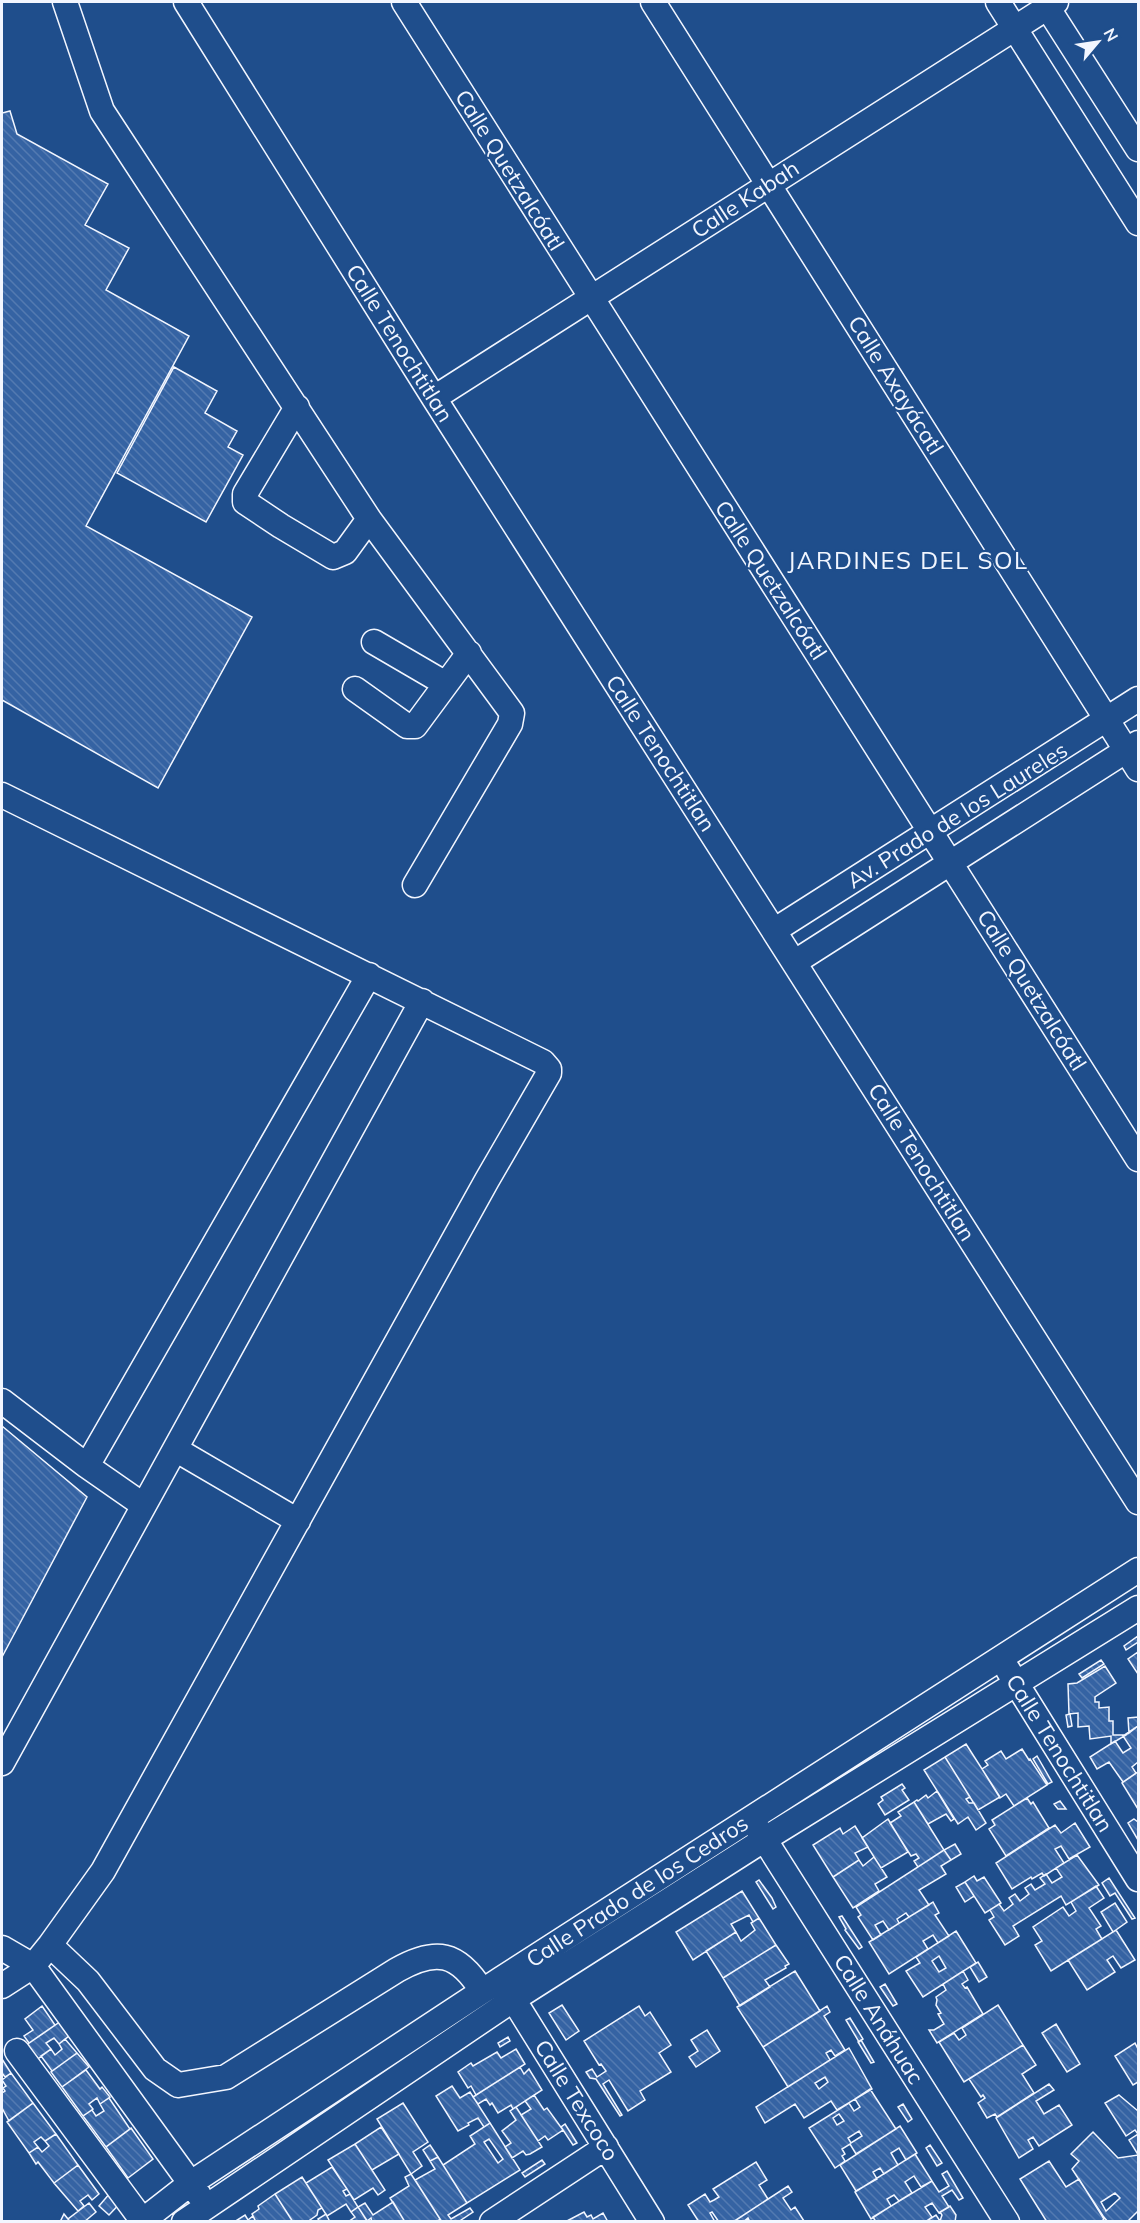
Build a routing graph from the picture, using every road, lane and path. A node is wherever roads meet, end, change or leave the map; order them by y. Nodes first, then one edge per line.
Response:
1 (65, 2) edge
2 (186, 2) edge
3 (404, 2) edge
4 (653, 2) edge
5 (998, 2) edge
6 (1049, 3) edge
7 (1014, 28) junction
8 (1138, 148) edge
9 (769, 184) junction
10 (1138, 223) edge
11 (591, 298) junction
12 (434, 398) junction
13 (297, 407) junction
14 (369, 519) junction
15 (374, 642) dead end
16 (469, 653) junction
17 (446, 684) junction
18 (355, 689) dead end
19 (1138, 699) edge
20 (1107, 719) junction
21 (1135, 754) edge
22 (2, 795) edge
23 (932, 831) junction
24 (951, 862) junction
25 (415, 885) dead end
26 (775, 930) junction
27 (795, 962) junction
28 (369, 975) junction
29 (422, 1001) junction
30 (1138, 1159) edge
31 (2, 1401) edge
32 (175, 1449) junction
33 (87, 1466) junction
34 (145, 1502) junction
35 (1138, 1502) edge
36 (298, 1521) junction
37 (1138, 1570) edge
38 (1138, 1608) edge
39 (1000, 1658) junction
40 (1015, 1683) junction
41 (2, 1762) edge
42 (751, 1817) junction
43 (765, 1839) junction
44 (1138, 1879) edge
45 (50, 1945) junction
46 (2, 1948) edge
47 (33, 1966) junction
48 (492, 1985) junction
49 (2, 1986) edge
50 (514, 1999) junction
51 (17, 2051) dead end
52 (606, 2147) junction
53 (191, 2183) junction
54 (206, 2206) junction
55 (141, 2221) edge
56 (184, 2222) edge
57 (492, 2222) edge
58 (652, 2222) edge
59 (1007, 2222) edge

1 - 13 street
2 - 12 street, Calle Tenochtitlan
3 - 11 street, Calle Quetzalcóatl
4 - 9 street, Calle Axayácatl
5 - 7 street
6 - 7 street, Calle Kabah
6 - 8 street
7 - 9 street, Calle Kabah
7 - 10 street
9 - 11 street, Calle Kabah
9 - 20 street, Calle Axayácatl
11 - 12 street, Calle Kabah
11 - 23 street, Calle Quetzalcóatl
12 - 26 street, Calle Tenochtitlan
13 - 14 street
13 - 14 street
14 - 16 street
15 - 17 street
16 - 17 street
16 - 25 street
17 - 18 street
19 - 20 street, Av. Prado de los Laureles
20 - 21 street, Calle Axayácatl
20 - 23 street, Av. Prado de los Laureles
21 - 24 street, Av. Prado de los Laureles
22 - 28 street
23 - 24 street, Calle Quetzalcóatl
23 - 26 street, Av. Prado de los Laureles
24 - 27 street, Av. Prado de los Laureles
24 - 30 street, Calle Quetzalcóatl
26 - 27 street, Calle Tenochtitlan
27 - 35 street, Calle Tenochtitlan
28 - 29 street
28 - 33 street
29 - 32 street
29 - 36 street
31 - 33 street
32 - 34 street
32 - 36 street
33 - 34 street
34 - 41 street
36 - 45 street
37 - 39 street, Calle Prado de los Cedros
38 - 40 street, Calle Prado de los Cedros
39 - 40 street, Calle Tenochtitlan
39 - 42 street, Calle Prado de los Cedros
40 - 43 street, Calle Prado de los Cedros
40 - 44 street, Calle Tenochtitlan
42 - 43 street, Calle Anáhuac
42 - 48 street, Calle Prado de los Cedros
43 - 50 street, Calle Prado de los Cedros
43 - 59 street, Calle Anáhuac
45 - 47 street
45 - 48 street, Calle Texcoco
46 - 47 street
47 - 49 street
47 - 53 street
48 - 50 street, Calle Texcoco
48 - 53 street, Calle Prado de los Cedros
50 - 52 street, Calle Texcoco
50 - 54 street, Calle Prado de los Cedros
51 - 55 street
52 - 57 street
52 - 58 street, Calle Texcoco
53 - 54 street
53 - 55 street, Calle Prado de los Cedros
54 - 56 street, Calle Prado de los Cedros

